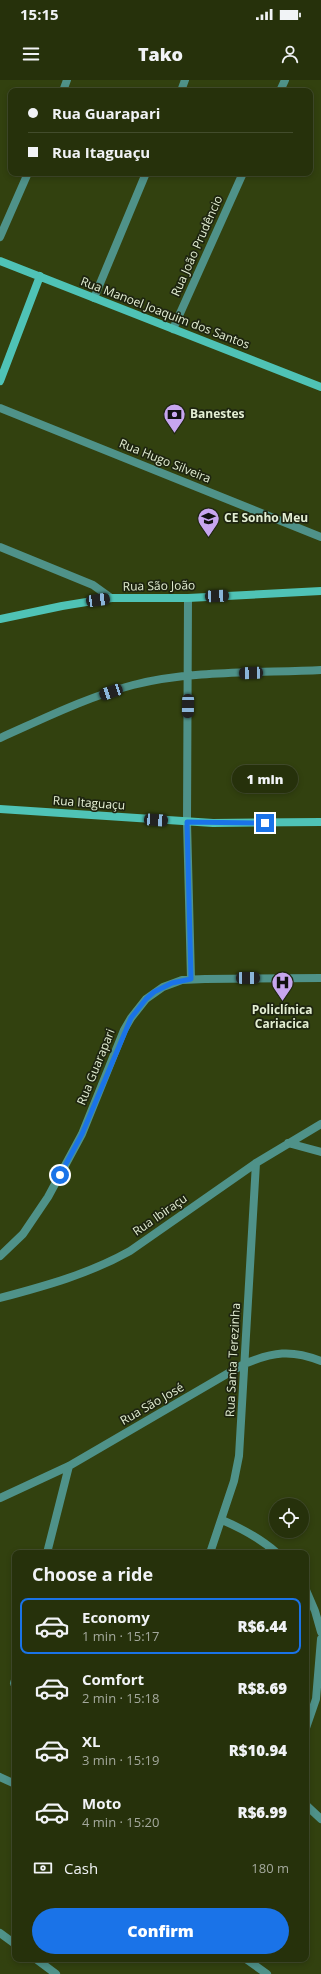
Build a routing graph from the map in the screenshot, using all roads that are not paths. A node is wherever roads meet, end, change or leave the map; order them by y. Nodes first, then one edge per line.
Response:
1 (27, 176) edge
2 (145, 176) edge
3 (242, 176) edge
4 (0, 237) edge
5 (0, 261) edge
6 (40, 276) junction
7 (94, 298) junction
8 (173, 329) junction
9 (0, 381) edge
10 (321, 386) edge
11 (0, 408) edge
12 (321, 537) edge
13 (0, 547) edge
14 (321, 591) edge
15 (110, 598) junction
16 (188, 598) junction
17 (0, 619) edge
18 (321, 670) edge
19 (189, 677) junction
20 (0, 738) edge
21 (0, 809) edge
22 (187, 822) junction
23 (321, 822) edge
24 (321, 978) edge
25 (191, 979) junction
26 (321, 1124) edge
27 (288, 1143) junction
28 (321, 1152) edge
29 (256, 1163) junction
30 (0, 1256) edge
31 (0, 1298) edge
32 (321, 1361) edge
33 (244, 1364) junction
34 (69, 1466) junction
35 (0, 1498) edge
36 (222, 1520) junction
37 (48, 1550) edge
38 (211, 1550) edge
39 (274, 1550) edge
40 (309, 1597) edge
41 (321, 1632) edge
42 (321, 1639) edge
43 (309, 1719) edge
44 (0, 1777) edge
45 (12, 1783) edge
46 (309, 1807) edge
47 (321, 1819) edge
48 (0, 1933) edge
49 (12, 1942) edge
50 (40, 1962) edge
51 (250, 1962) edge
52 (56, 1974) edge
53 (267, 1974) edge

1 - 4 street
2 - 7 street
3 - 8 street, Rua João Prudêncio
5 - 6 main road, Rua Manoel Joaquim dos Santos
6 - 7 main road, Rua Manoel Joaquim dos Santos
6 - 9 main road
7 - 8 main road, Rua Manoel Joaquim dos Santos
8 - 10 main road, Rua Manoel Joaquim dos Santos
11 - 12 street, Rua Hugo Silveira
13 - 15 street
14 - 16 main road, Rua São João
15 - 16 main road, Rua São João
15 - 17 main road, Rua São João
16 - 19 street
18 - 19 street
19 - 20 street
19 - 22 street
21 - 22 main road, Rua Itaguaçu
22 - 23 main road, Rua Itaguaçu
22 - 25 street
24 - 25 street, Rua Guarapari
25 - 30 street, Rua Guarapari
26 - 27 street, Rua Ibiraçu
27 - 28 street
27 - 29 street, Rua Ibiraçu
29 - 31 street, Rua Ibiraçu
29 - 33 street, Rua Santa Terezinha
32 - 33 street, Rua São José
33 - 34 street, Rua São José
33 - 36 street, Rua Santa Terezinha
34 - 35 street, Rua São José
34 - 37 street
36 - 38 street, Rua Santa Terezinha
36 - 39 street
40 - 41 street
42 - 43 street
44 - 45 street
46 - 47 street
48 - 49 street
50 - 52 street
51 - 53 street

